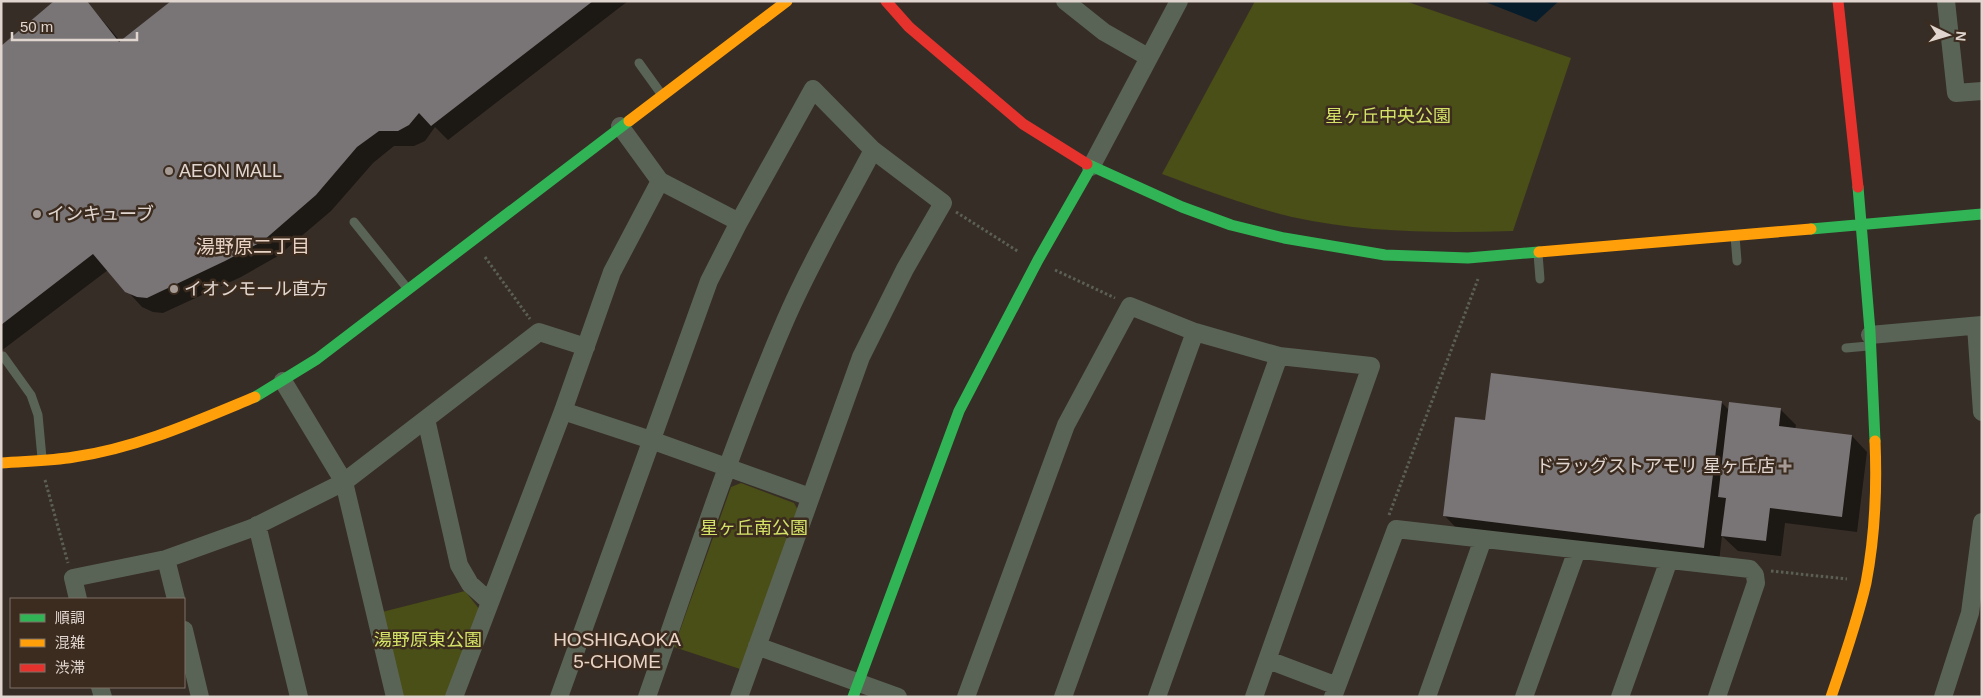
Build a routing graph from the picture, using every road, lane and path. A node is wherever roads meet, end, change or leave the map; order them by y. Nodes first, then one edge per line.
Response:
1 (787, 1) edge
2 (886, 1) edge
3 (1066, 1) edge
4 (1179, 1) edge
5 (1838, 1) edge
6 (1946, 1) edge
7 (1148, 57) junction
8 (639, 63) dead end
9 (1982, 91) edge
10 (662, 95) junction
11 (620, 126) junction
12 (873, 150) junction
13 (1091, 167) junction
14 (660, 181) junction
15 (943, 204) junction
16 (1982, 214) edge
17 (354, 222) dead end
18 (739, 222) junction
19 (1861, 224) junction
20 (1735, 235) junction
21 (1019, 252) dead end
22 (1538, 252) junction
23 (485, 257) dead end
24 (1737, 261) dead end
25 (1050, 267) dead end
26 (1478, 279) dead end
27 (1540, 279) dead end
28 (408, 289) junction
29 (1130, 306) junction
30 (1979, 326) edge
31 (539, 332) junction
32 (1195, 332) junction
33 (1871, 340) junction
34 (586, 347) junction
35 (1846, 348) dead end
36 (3, 356) dead end
37 (1279, 356) junction
38 (283, 381) junction
39 (563, 411) junction
40 (1982, 412) edge
41 (426, 419) junction
42 (651, 440) junction
43 (42, 460) junction
44 (1, 463) edge
45 (727, 467) junction
46 (45, 480) dead end
47 (344, 482) junction
48 (810, 497) junction
49 (1386, 520) dead end
50 (1982, 522) edge
51 (257, 526) junction
52 (1483, 539) junction
53 (1577, 550) junction
54 (166, 559) junction
55 (1669, 560) junction
56 (1750, 569) junction
57 (73, 578) junction
58 (1850, 580) dead end
59 (78, 598) edge
60 (176, 598) edge
61 (490, 602) junction
62 (1976, 614) edge
63 (185, 634) edge
64 (757, 646) junction
65 (1268, 660) junction
66 (855, 690) edge
67 (1335, 691) edge
68 (200, 697) edge
69 (299, 697) edge
70 (395, 697) edge
71 (454, 697) edge
72 (559, 697) edge
73 (646, 697) edge
74 (739, 697) edge
75 (898, 697) edge
76 (966, 697) edge
77 (1062, 697) edge
78 (1157, 697) edge
79 (1254, 697) edge
80 (1426, 697) edge
81 (1524, 697) edge
82 (1620, 697) edge
83 (1717, 697) edge
84 (1831, 697) edge
85 (1943, 697) edge

1 - 10 street
2 - 13 street
3 - 7 street
4 - 7 street
5 - 19 street
6 - 9 street
7 - 13 street
8 - 10 lane
10 - 11 street
11 - 14 street
11 - 28 street
12 - 15 street
12 - 18 street
12 - 45 street
13 - 22 street
13 - 66 street
14 - 18 street
14 - 34 street
15 - 21 path
15 - 48 street
16 - 19 street
17 - 28 lane
18 - 42 street
19 - 20 street
19 - 33 street
20 - 22 street
20 - 24 lane
22 - 27 lane
23 - 31 path
25 - 29 path
26 - 49 path
28 - 38 street
29 - 32 street
29 - 76 street
30 - 33 street
30 - 40 street
31 - 34 street
31 - 41 street
32 - 37 street
32 - 77 street
33 - 35 lane
33 - 84 street
34 - 39 street
36 - 43 lane
37 - 65 street
37 - 78 street
38 - 43 street
38 - 47 street
39 - 42 street
39 - 61 street
41 - 47 street
41 - 61 street
42 - 45 street
42 - 72 street
43 - 44 street
45 - 48 street
45 - 73 street
46 - 57 path
47 - 51 street
47 - 70 street
48 - 64 street
50 - 62 street
51 - 54 street
51 - 69 street
52 - 53 street
52 - 67 street
52 - 80 street
53 - 55 street
53 - 81 street
54 - 57 street
54 - 60 street
55 - 56 street
55 - 82 street
56 - 58 path
56 - 83 street
57 - 59 street
61 - 71 street
62 - 85 street
63 - 68 street
64 - 66 street
64 - 74 street
65 - 67 street
65 - 79 street
66 - 75 street

